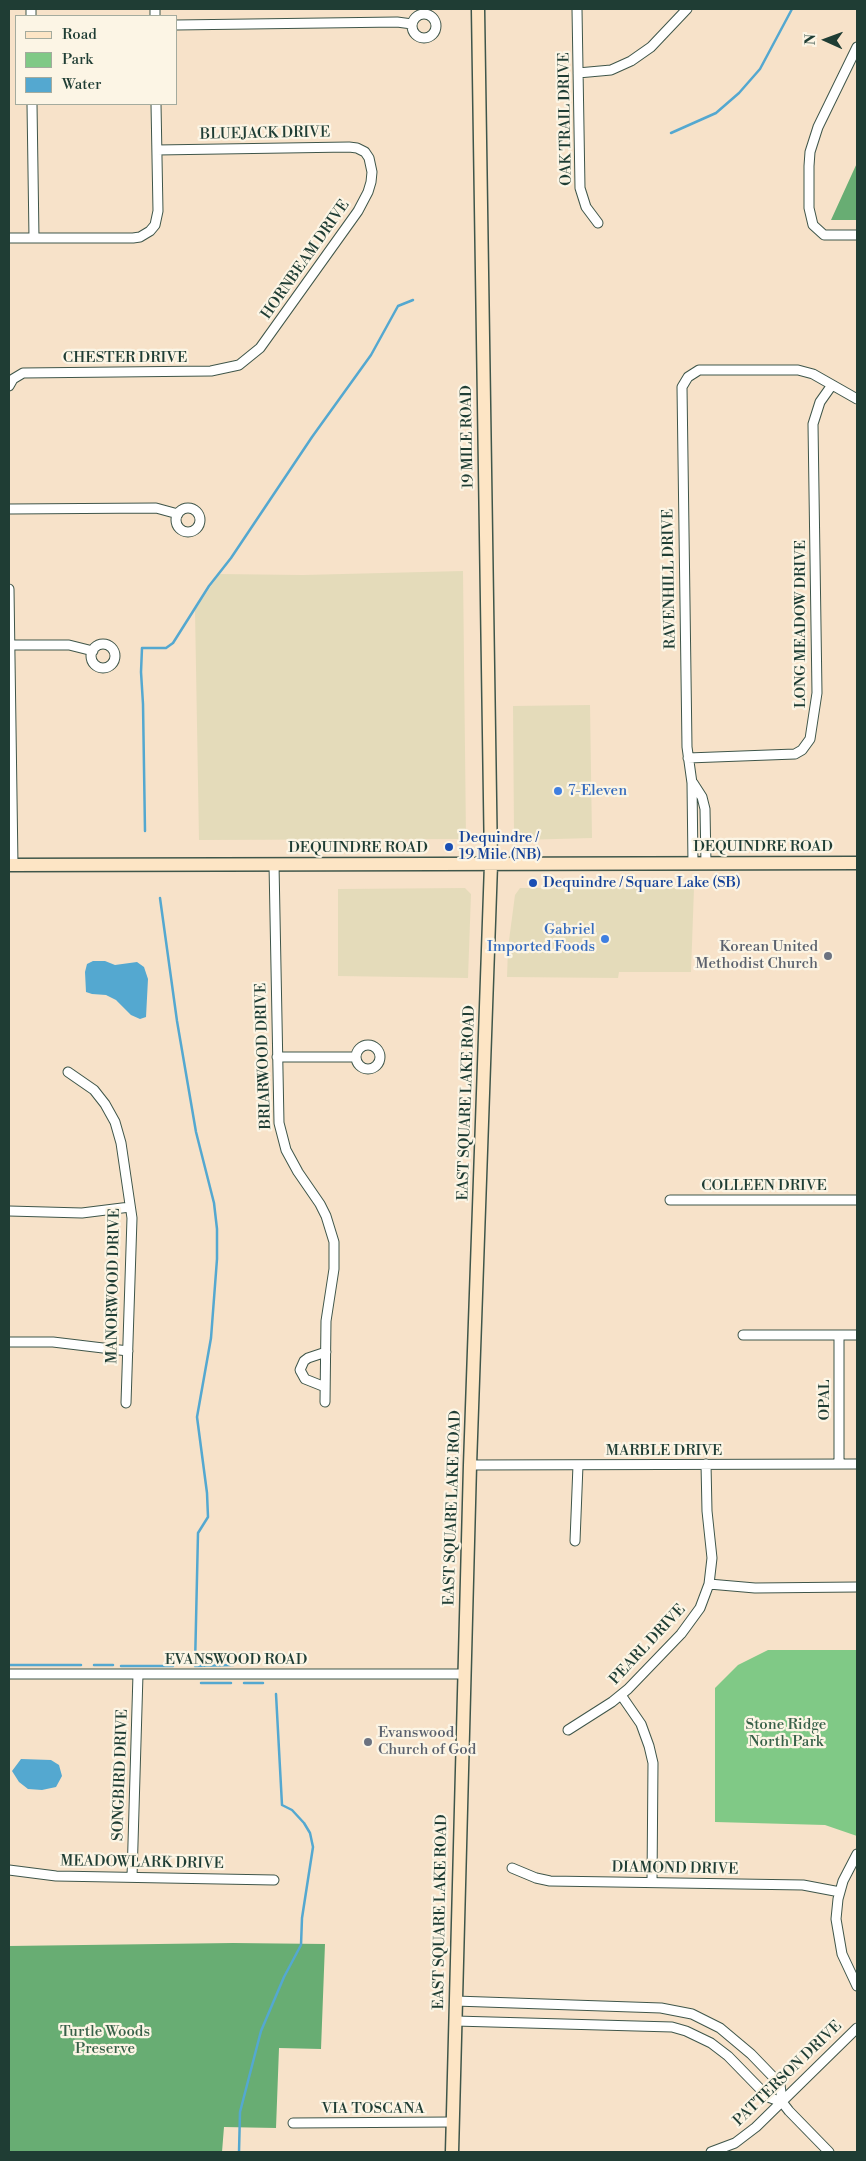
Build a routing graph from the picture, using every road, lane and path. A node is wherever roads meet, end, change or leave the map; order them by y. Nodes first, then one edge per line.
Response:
1 (478, 9) edge
2 (577, 9) edge
3 (687, 9) edge
4 (412, 24) dead end
5 (178, 26) edge
6 (857, 46) edge
7 (578, 73) junction
8 (32, 105) edge
9 (156, 105) edge
10 (157, 150) junction
11 (369, 158) joint
12 (598, 223) dead end
13 (857, 235) edge
14 (9, 238) edge
15 (34, 238) junction
16 (239, 365) joint
17 (11, 383) edge
18 (832, 384) junction
19 (857, 399) edge
20 (9, 509) edge
21 (178, 514) dead end
22 (9, 589) edge
23 (10, 645) edge
24 (93, 651) dead end
25 (688, 758) junction
26 (10, 761) edge
27 (857, 863) edge
28 (274, 864) junction
29 (491, 864) junction
30 (700, 864) junction
31 (11, 865) edge
32 (356, 1056) dead end
33 (277, 1057) junction
34 (68, 1072) dead end
35 (670, 1200) dead end
36 (857, 1200) edge
37 (130, 1207) junction
38 (9, 1211) edge
39 (743, 1335) dead end
40 (839, 1335) junction
41 (857, 1335) edge
42 (9, 1342) edge
43 (128, 1350) junction
44 (326, 1352) junction
45 (325, 1387) junction
46 (325, 1402) dead end
47 (126, 1403) dead end
48 (706, 1464) junction
49 (839, 1464) junction
50 (857, 1464) edge
51 (470, 1465) junction
52 (578, 1465) junction
53 (575, 1541) dead end
54 (708, 1584) junction
55 (857, 1587) edge
56 (9, 1674) edge
57 (138, 1674) junction
58 (464, 1674) junction
59 (621, 1695) junction
60 (568, 1730) dead end
61 (857, 1854) edge
62 (512, 1868) dead end
63 (9, 1870) edge
64 (132, 1877) junction
65 (274, 1880) dead end
66 (652, 1882) junction
67 (840, 1892) junction
68 (857, 1986) edge
69 (456, 2001) junction
70 (580, 2005) junction
71 (692, 2014) junction
72 (455, 2021) junction
73 (580, 2024) junction
74 (857, 2028) edge
75 (686, 2031) junction
76 (782, 2102) junction
77 (452, 2122) junction
78 (293, 2123) dead end
79 (452, 2152) edge
80 (711, 2152) edge
81 (829, 2152) edge

1 - 29 main road, 19 MILE ROAD
2 - 7 street, OAK TRAIL DRIVE
3 - 7 street
4 - 5 street
6 - 13 street
7 - 12 street, OAK TRAIL DRIVE
8 - 15 street
9 - 10 street
10 - 11 street, BLUEJACK DRIVE
10 - 15 street
11 - 16 street, HORNBEAM DRIVE
14 - 15 street
16 - 17 street, CHESTER DRIVE
18 - 19 street
18 - 25 street, LONG MEADOW DRIVE
18 - 25 street, RAVENHILL DRIVE
20 - 21 street
22 - 23 street
23 - 24 street
23 - 26 street
25 - 30 street, RAVENHILL DRIVE
26 - 31 street
27 - 30 main road, DEQUINDRE ROAD
28 - 29 main road, DEQUINDRE ROAD
28 - 31 main road, DEQUINDRE ROAD
28 - 33 street, BRIARWOOD DRIVE
29 - 30 main road, DEQUINDRE ROAD
29 - 51 main road, EAST SQUARE LAKE ROAD
32 - 33 street
33 - 44 street, BRIARWOOD DRIVE
34 - 37 street, MANORWOOD DRIVE
35 - 36 street, COLLEEN DRIVE
37 - 38 street
37 - 43 street, MANORWOOD DRIVE
39 - 40 street
40 - 41 street
40 - 49 street, OPAL
42 - 43 street
43 - 47 street, MANORWOOD DRIVE
44 - 45 street, BRIARWOOD DRIVE
44 - 45 street
45 - 46 street, BRIARWOOD DRIVE
48 - 49 street, MARBLE DRIVE
48 - 52 street, MARBLE DRIVE
48 - 54 street, PEARL DRIVE
49 - 50 street, MARBLE DRIVE
51 - 52 street, MARBLE DRIVE
51 - 58 main road, EAST SQUARE LAKE ROAD
52 - 53 street
54 - 55 street
54 - 59 street, PEARL DRIVE
56 - 57 street, EVANSWOOD ROAD
57 - 58 street, EVANSWOOD ROAD
57 - 64 street, SONGBIRD DRIVE
58 - 69 main road, EAST SQUARE LAKE ROAD
59 - 60 street, PEARL DRIVE
59 - 66 street
61 - 67 street
62 - 66 street, DIAMOND DRIVE
63 - 64 street, MEADOWLARK DRIVE
64 - 65 street, MEADOWLARK DRIVE
66 - 67 street, DIAMOND DRIVE
67 - 68 street
69 - 70 street
69 - 72 main road, EAST SQUARE LAKE ROAD
70 - 71 street
70 - 73 street
71 - 75 street
71 - 76 street
72 - 73 street
72 - 77 main road, EAST SQUARE LAKE ROAD
73 - 75 street
74 - 76 street, PATTERSON DRIVE
75 - 76 street
76 - 80 street, PATTERSON DRIVE
76 - 81 street
77 - 78 street, VIA TOSCANA
77 - 79 main road, EAST SQUARE LAKE ROAD

